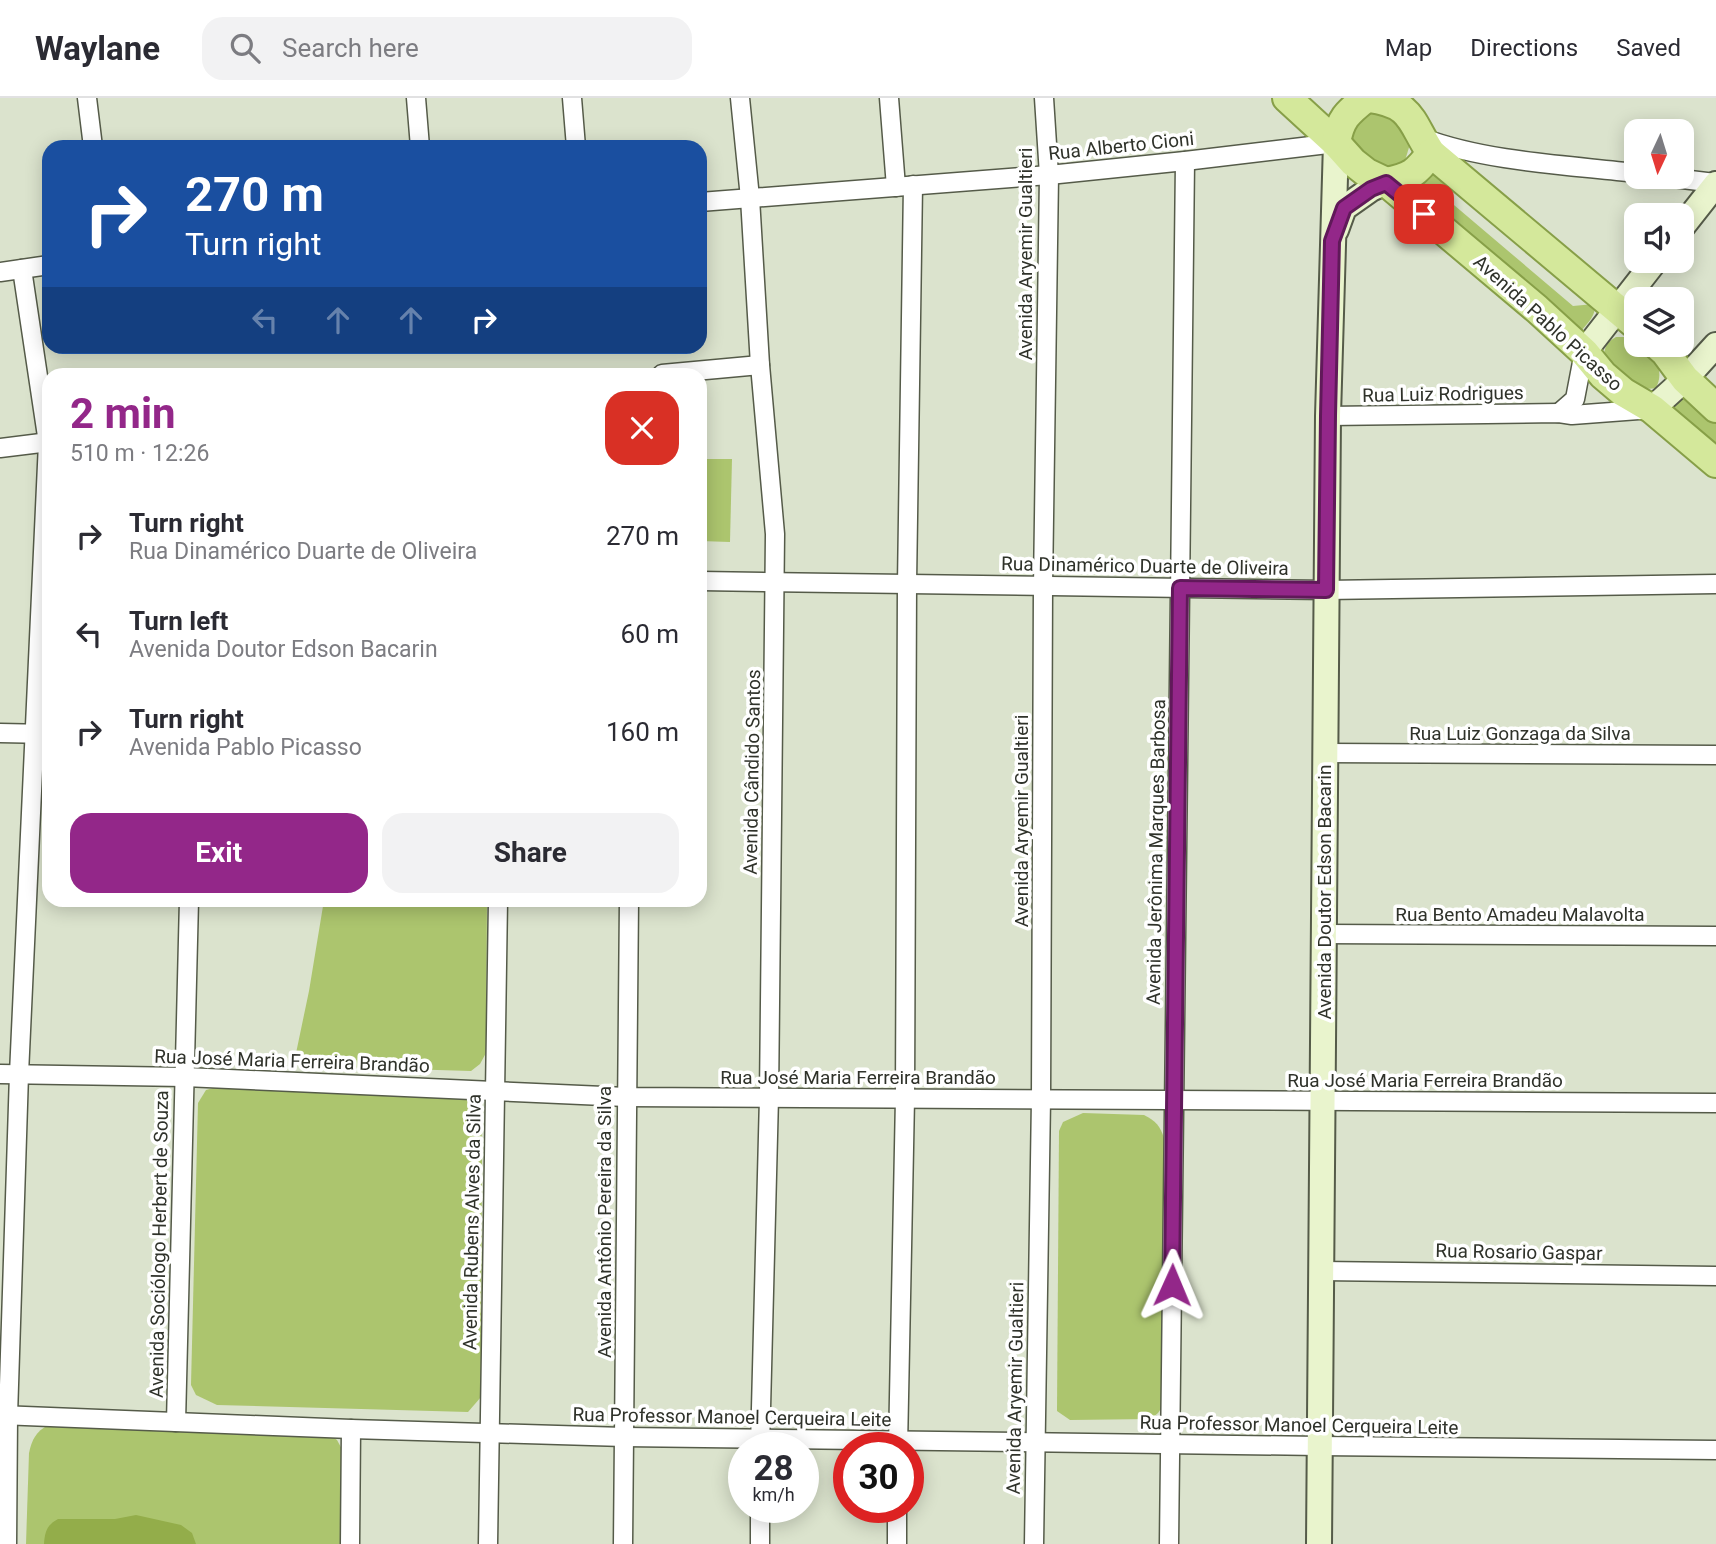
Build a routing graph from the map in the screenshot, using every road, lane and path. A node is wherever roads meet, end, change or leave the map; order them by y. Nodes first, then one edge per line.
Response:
1 (87, 98) edge
2 (416, 98) edge
3 (572, 98) edge
4 (740, 98) edge
5 (889, 98) edge
6 (1044, 98) edge
7 (1287, 98) edge
8 (1367, 98) edge
9 (92, 140) edge
10 (419, 140) edge
11 (575, 140) edge
12 (1336, 143) junction
13 (1426, 145) junction
14 (1185, 161) junction
15 (1624, 172) edge
16 (1049, 175) junction
17 (1694, 180) edge
18 (1386, 183) junction
19 (1716, 183) edge
20 (905, 186) junction
21 (750, 198) junction
22 (707, 201) edge
23 (1694, 211) edge
24 (1332, 241) junction
25 (42, 266) edge
26 (22, 270) junction
27 (0, 272) edge
28 (1624, 313) edge
29 (1624, 319) edge
30 (1716, 345) edge
31 (1584, 352) junction
32 (1669, 357) edge
33 (760, 365) junction
34 (707, 370) edge
35 (1685, 379) junction
36 (42, 402) edge
37 (1716, 408) edge
38 (1652, 410) junction
39 (1559, 413) junction
40 (1328, 416) junction
41 (42, 443) edge
42 (0, 448) edge
43 (1716, 463) edge
44 (707, 581) edge
45 (775, 582) junction
46 (907, 584) junction
47 (1716, 584) edge
48 (1042, 586) junction
49 (1180, 588) junction
50 (1326, 590) junction
51 (0, 733) edge
52 (42, 734) edge
53 (1325, 753) junction
54 (1716, 755) edge
55 (189, 907) edge
56 (498, 907) edge
57 (629, 907) edge
58 (1323, 934) junction
59 (1716, 936) edge
60 (0, 1074) edge
61 (19, 1074) junction
62 (184, 1077) junction
63 (495, 1090) junction
64 (626, 1097) junction
65 (769, 1097) junction
66 (905, 1098) junction
67 (1041, 1099) junction
68 (1174, 1100) junction
69 (1322, 1101) junction
70 (1716, 1103) edge
71 (1321, 1271) junction
72 (1716, 1276) edge
73 (4, 1415) edge
74 (176, 1422) junction
75 (351, 1429) junction
76 (760, 1432) edge
77 (898, 1432) edge
78 (491, 1433) junction
79 (625, 1437) junction
80 (728, 1442) edge
81 (1034, 1443) junction
82 (924, 1444) edge
83 (1170, 1444) junction
84 (1319, 1446) junction
85 (1716, 1450) edge
86 (760, 1523) edge
87 (897, 1523) edge
88 (7, 1544) edge
89 (351, 1544) edge
90 (488, 1544) edge
91 (623, 1544) edge
92 (760, 1544) edge
93 (897, 1544) edge
94 (1034, 1544) edge
95 (1169, 1544) edge
96 (1319, 1544) edge

1 - 9 street
2 - 10 street
3 - 11 street
4 - 21 street, Avenida Cândido Santos
5 - 20 street
6 - 16 street, Avenida Aryemir Gualtieri
7 - 12 main road, Avenida Pablo Picasso
8 - 12 main road
8 - 13 main road
12 - 14 street, Rua Alberto Cioni
12 - 18 main road, Avenida Pablo Picasso
12 - 24 street, Avenida Doutor Edson Bacarin
13 - 15 street
13 - 18 main road
13 - 28 main road
14 - 16 street, Rua Alberto Cioni
14 - 49 street, Avenida Jerônima Marques Barbosa
16 - 20 street, Rua Alberto Cioni
16 - 48 street, Avenida Aryemir Gualtieri
17 - 19 street
18 - 24 street, Avenida Doutor Edson Bacarin
18 - 31 main road, Avenida Pablo Picasso
19 - 23 street
20 - 21 street, Rua Alberto Cioni
20 - 46 street
21 - 22 street, Rua Alberto Cioni
21 - 33 street, Avenida Cândido Santos
24 - 40 street, Avenida Doutor Edson Bacarin
25 - 26 street
26 - 27 street
26 - 36 street
29 - 31 street
30 - 35 street
31 - 38 main road, Avenida Pablo Picasso
31 - 39 street
32 - 35 main road
33 - 34 street
33 - 45 street, Avenida Cândido Santos
35 - 37 main road
35 - 38 street
38 - 39 street, Rua Luiz Rodrigues
38 - 43 main road, Avenida Pablo Picasso
39 - 40 street, Rua Luiz Rodrigues
40 - 50 street, Avenida Doutor Edson Bacarin
41 - 42 street
44 - 45 street, Rua Dinamérico Duarte de Oliveira
45 - 46 street, Rua Dinamérico Duarte de Oliveira
45 - 65 street, Avenida Cândido Santos
46 - 48 street, Rua Dinamérico Duarte de Oliveira
46 - 66 street
47 - 50 street, Rua Dinamérico Duarte de Oliveira
48 - 49 street, Rua Dinamérico Duarte de Oliveira
48 - 67 street, Avenida Aryemir Gualtieri
49 - 50 street, Rua Dinamérico Duarte de Oliveira
49 - 68 street, Avenida Jerônima Marques Barbosa
50 - 53 street, Avenida Doutor Edson Bacarin
51 - 52 street
52 - 61 street
53 - 54 street, Rua Luiz Gonzaga da Silva
53 - 58 street, Avenida Doutor Edson Bacarin
55 - 62 street, Avenida Sociólogo Herbert de Souza
56 - 63 street, Avenida Rubens Alves da Silva
57 - 64 street, Avenida Antônio Pereira da Silva
58 - 59 street, Rua Bento Amadeu Malavolta
58 - 69 street, Avenida Doutor Edson Bacarin
60 - 61 street, Rua José Maria Ferreira Brandão
61 - 62 street, Rua José Maria Ferreira Brandão
61 - 73 street
62 - 63 street, Rua José Maria Ferreira Brandão
62 - 74 street, Avenida Sociólogo Herbert de Souza
63 - 64 street, Rua José Maria Ferreira Brandão
63 - 78 street, Avenida Rubens Alves da Silva
64 - 65 street, Rua José Maria Ferreira Brandão
64 - 79 street, Avenida Antônio Pereira da Silva
65 - 66 street, Rua José Maria Ferreira Brandão
65 - 76 street, Avenida Cândido Santos
66 - 67 street, Rua José Maria Ferreira Brandão
66 - 77 street
67 - 68 street, Rua José Maria Ferreira Brandão
67 - 81 street, Avenida Aryemir Gualtieri
68 - 69 street, Rua José Maria Ferreira Brandão
68 - 83 street, Avenida Jerônima Marques Barbosa
69 - 70 street, Rua José Maria Ferreira Brandão
69 - 71 street, Avenida Doutor Edson Bacarin
71 - 72 street, Rua Rosario Gaspar
71 - 84 street, Avenida Doutor Edson Bacarin
73 - 74 street, Rua Professor Manoel Cerqueira Leite
73 - 88 street
74 - 75 street, Rua Professor Manoel Cerqueira Leite
75 - 78 street, Rua Professor Manoel Cerqueira Leite
75 - 89 street
78 - 79 street, Rua Professor Manoel Cerqueira Leite
78 - 90 street, Avenida Rubens Alves da Silva
79 - 80 street, Rua Professor Manoel Cerqueira Leite
79 - 91 street, Avenida Antônio Pereira da Silva
81 - 82 street, Rua Professor Manoel Cerqueira Leite
81 - 83 street, Rua Professor Manoel Cerqueira Leite
81 - 94 street, Avenida Aryemir Gualtieri
83 - 84 street, Rua Professor Manoel Cerqueira Leite
83 - 95 street, Avenida Jerônima Marques Barbosa
84 - 85 street, Rua Professor Manoel Cerqueira Leite
84 - 96 street, Avenida Doutor Edson Bacarin
86 - 92 street
87 - 93 street

